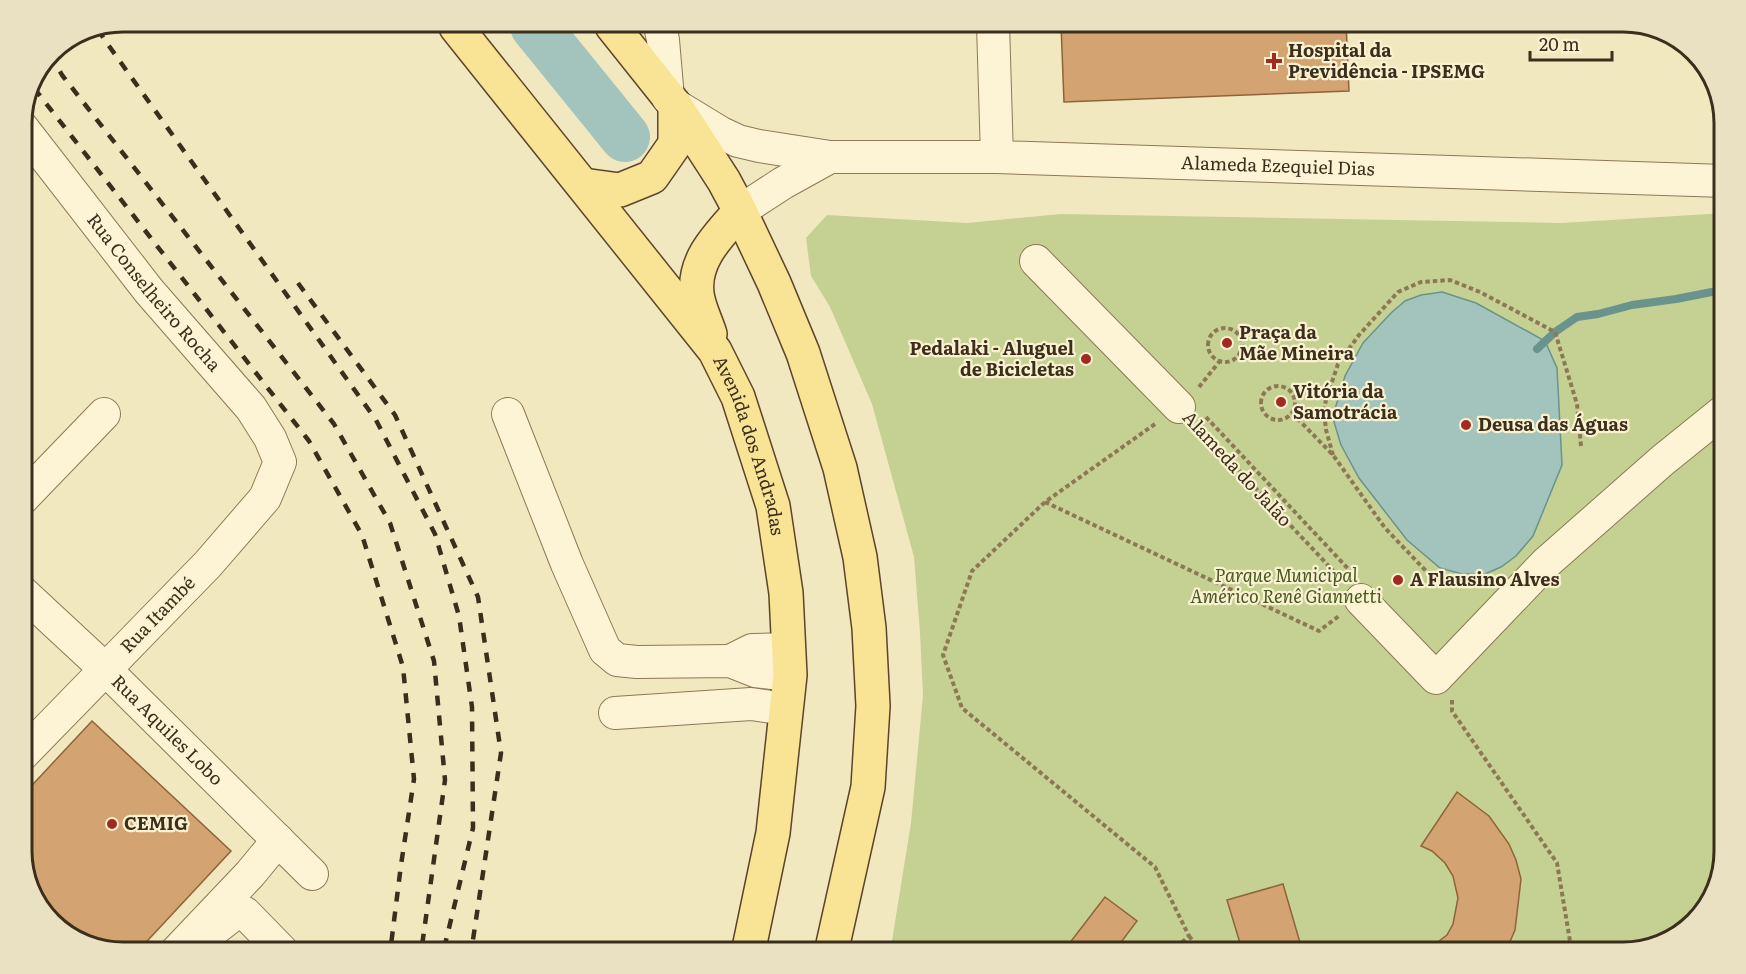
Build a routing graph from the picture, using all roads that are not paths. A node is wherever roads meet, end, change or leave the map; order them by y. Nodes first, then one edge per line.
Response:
1 (460, 32) edge
2 (617, 32) edge
3 (661, 32) edge
4 (993, 32) edge
5 (671, 102) junction
6 (32, 140) edge
7 (830, 157) junction
8 (997, 157) junction
9 (1714, 181) edge
10 (583, 184) junction
11 (740, 211) junction
12 (1036, 261) dead end
13 (715, 351) junction
14 (1192, 412) road end
15 (104, 414) dead end
16 (508, 414) dead end
17 (1714, 419) edge
18 (280, 462) joint
19 (32, 489) edge
20 (1359, 589) road end
21 (32, 601) edge
22 (789, 662) junction
23 (105, 669) junction
24 (786, 709) junction
25 (615, 713) dead end
26 (32, 745) edge
27 (278, 840) junction
28 (312, 874) dead end
29 (185, 942) edge
30 (199, 942) edge
31 (273, 942) edge
32 (750, 942) edge
33 (833, 942) edge

1 - 10 main road, Avenida dos Andradas
2 - 5 main road
3 - 5 street
4 - 8 street
5 - 7 street, Alameda Ezequiel Dias
5 - 10 main road
5 - 11 main road
6 - 18 street, Rua Conselheiro Rocha
7 - 8 street, Alameda Ezequiel Dias
7 - 11 street, Alameda Ezequiel Dias
8 - 9 street, Alameda Ezequiel Dias
10 - 13 main road, Avenida dos Andradas
11 - 13 main road
11 - 33 main road
12 - 14 street, Alameda do Jalão
13 - 22 main road, Avenida dos Andradas
15 - 19 street
16 - 22 street
17 - 20 street
18 - 23 street, Rua Itambé
21 - 23 street, Rua Aquiles Lobo
22 - 24 main road, Avenida dos Andradas
23 - 26 street, Rua Itambé
23 - 27 street, Rua Aquiles Lobo
24 - 25 street
24 - 32 main road, Avenida dos Andradas
27 - 28 street, Rua Aquiles Lobo
27 - 29 street
30 - 31 street

